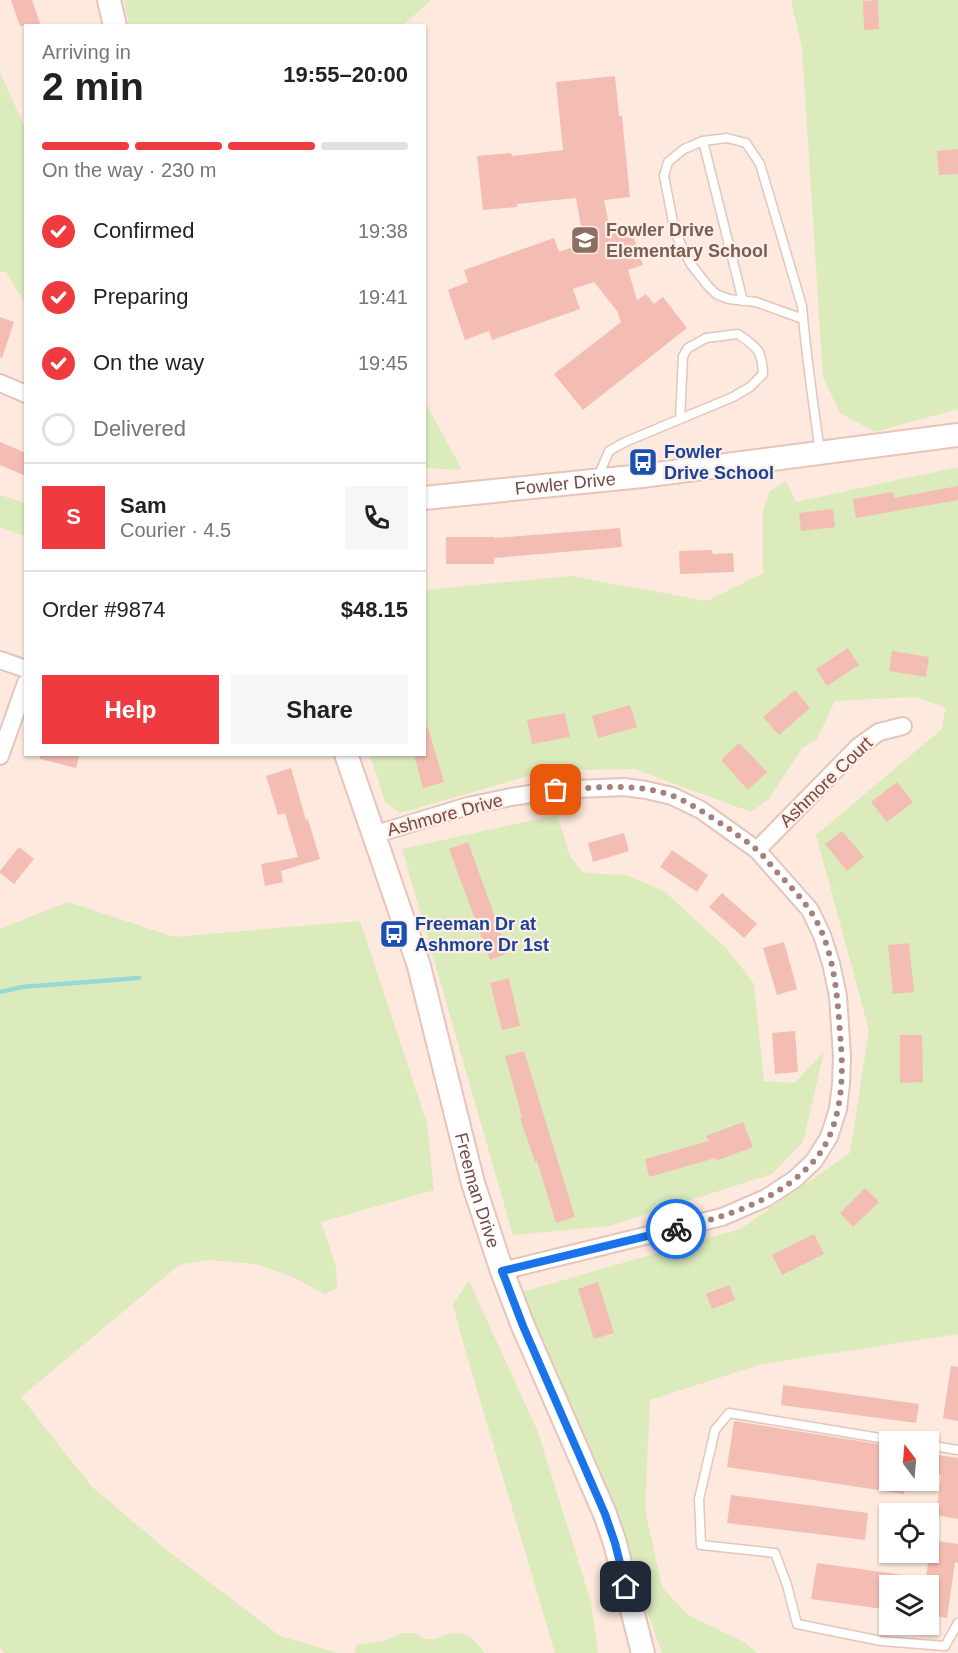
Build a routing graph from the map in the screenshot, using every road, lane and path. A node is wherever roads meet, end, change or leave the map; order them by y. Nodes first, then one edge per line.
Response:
1 (109, 0) edge
2 (115, 24) edge
3 (703, 141) junction
4 (743, 301) junction
5 (803, 319) junction
6 (0, 383) edge
7 (24, 393) edge
8 (680, 419) junction
9 (958, 435) edge
10 (820, 453) junction
11 (597, 480) junction
12 (426, 498) edge
13 (0, 660) edge
14 (24, 668) edge
15 (24, 689) edge
16 (903, 726) dead end
17 (0, 756) edge
18 (347, 756) edge
19 (373, 835) junction
20 (757, 850) junction
21 (502, 1271) junction
22 (879, 1438) edge
23 (939, 1447) edge
24 (958, 1450) edge
25 (958, 1623) edge
26 (643, 1653) edge

1 - 2 street
3 - 4 lane
3 - 4 lane
3 - 5 lane
4 - 5 lane
5 - 10 lane
6 - 7 street
8 - 8 lane
8 - 11 lane
9 - 10 street, Fowler Drive
10 - 11 street, Fowler Drive
11 - 12 street, Fowler Drive
13 - 14 street
15 - 17 street
16 - 20 street, Ashmore Court
18 - 19 street, Freeman Drive
19 - 20 street, Ashmore Drive
19 - 21 street, Freeman Drive
20 - 21 street, Ashmore Drive
21 - 26 street, Freeman Drive
22 - 25 lane
23 - 24 lane

